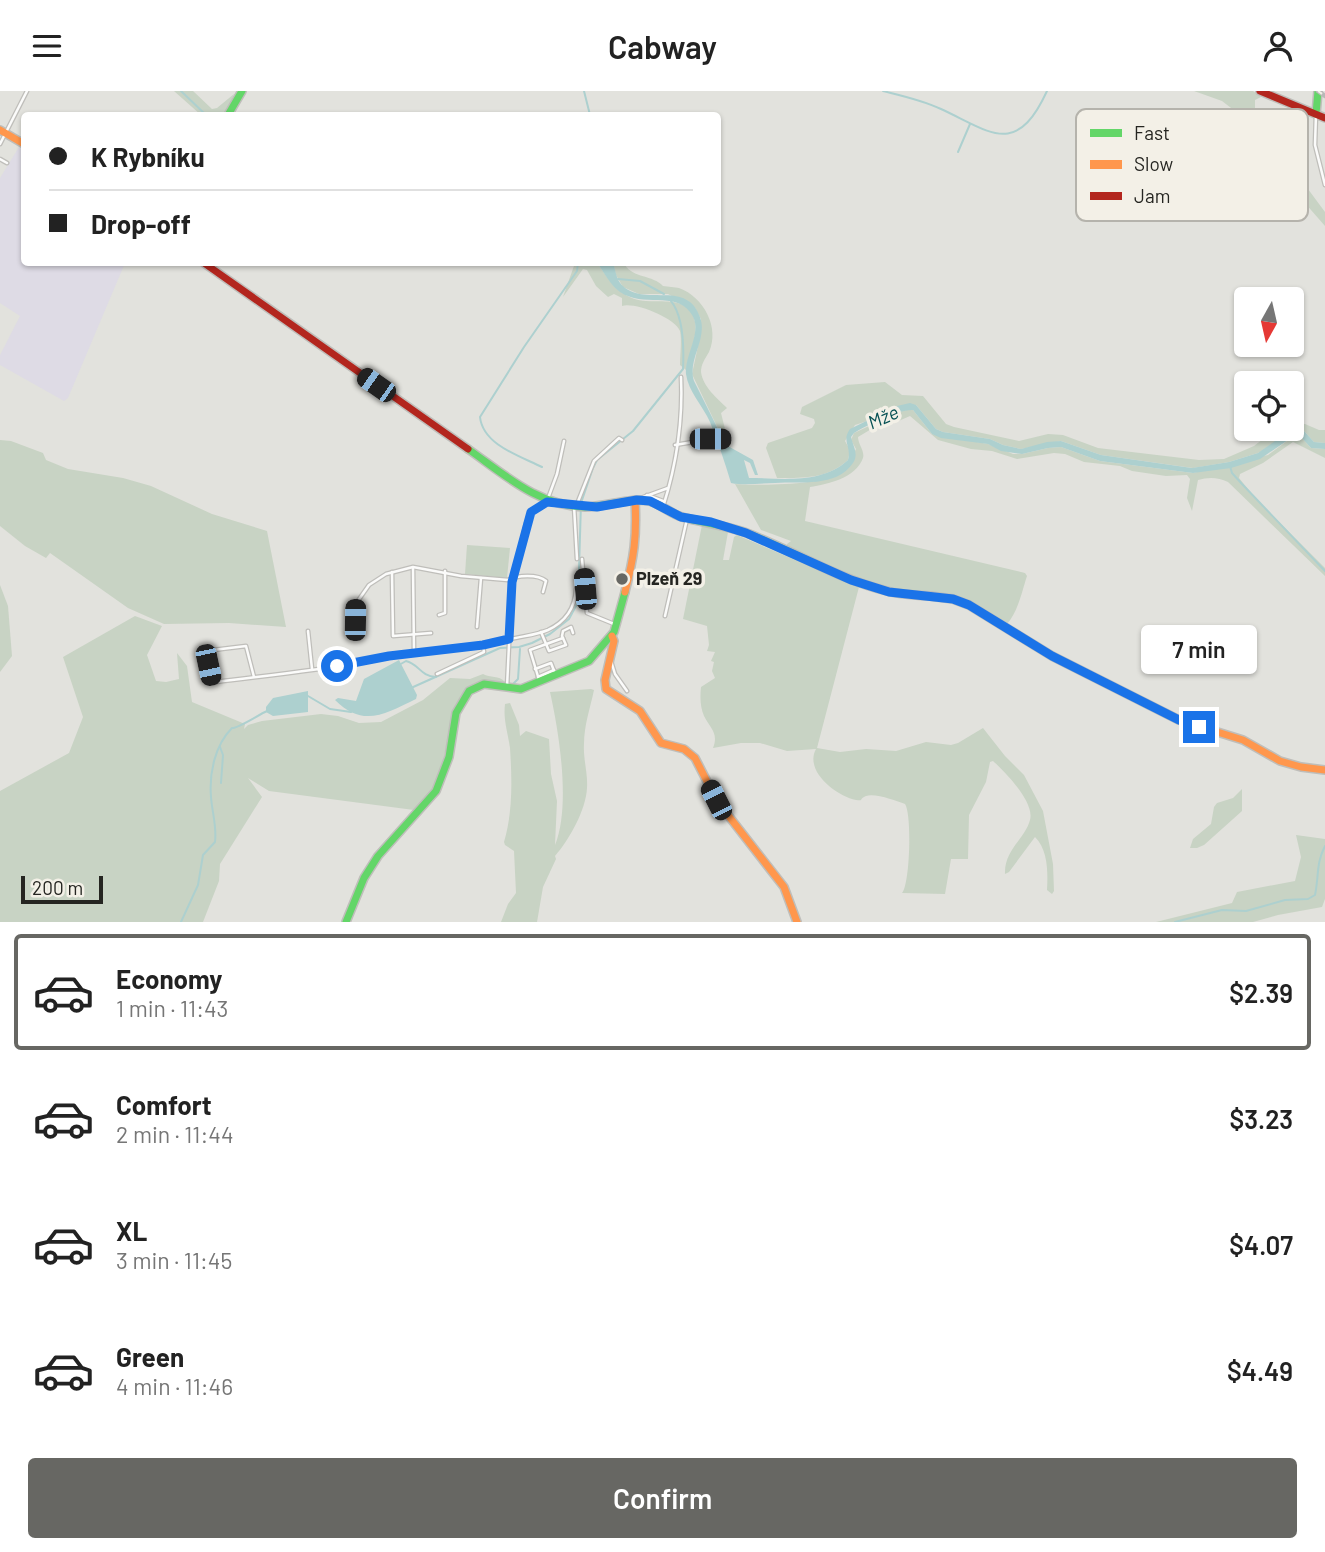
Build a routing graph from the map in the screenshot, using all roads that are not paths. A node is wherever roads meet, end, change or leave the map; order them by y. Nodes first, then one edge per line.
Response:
1 (27, 91) edge
2 (242, 91) edge
3 (1260, 91) edge
4 (1318, 91) edge
5 (1304, 109) edge
6 (1308, 111) edge
7 (230, 112) edge
8 (1316, 114) junction
9 (1325, 118) edge
10 (3, 132) edge
11 (21, 142) edge
12 (0, 144) edge
13 (0, 159) edge
14 (7, 163) dead end
15 (1325, 185) edge
16 (208, 266) edge
17 (681, 377) dead end
18 (725, 439) dead end
19 (622, 440) dead end
20 (564, 441) dead end
21 (676, 445) junction
22 (668, 488) junction
23 (647, 495) junction
24 (636, 500) junction
25 (547, 502) junction
26 (663, 505) junction
27 (578, 506) junction
28 (687, 519) junction
29 (413, 567) junction
30 (445, 571) junction
31 (392, 572) junction
32 (513, 577) junction
33 (481, 578) junction
34 (576, 589) dead end
35 (543, 592) dead end
36 (439, 615) dead end
37 (666, 616) dead end
38 (618, 624) junction
39 (477, 627) dead end
40 (308, 631) dead end
41 (573, 632) dead end
42 (431, 633) dead end
43 (355, 634) dead end
44 (413, 635) junction
45 (611, 636) junction
46 (544, 637) junction
47 (563, 638) junction
48 (509, 639) junction
49 (483, 645) junction
50 (414, 653) junction
51 (610, 658) junction
52 (312, 669) junction
53 (535, 669) junction
54 (555, 673) junction
55 (437, 674) dead end
56 (254, 677) junction
57 (538, 680) junction
58 (507, 687) junction
59 (627, 691) dead end
60 (1325, 770) edge
61 (345, 922) edge
62 (796, 922) edge

1 - 10 street
2 - 7 street
3 - 5 street
4 - 8 street
6 - 8 street
8 - 9 street
8 - 15 street
10 - 11 street
10 - 12 street
13 - 14 street
16 - 25 street
17 - 21 street
18 - 21 street
19 - 27 street
20 - 25 street
21 - 22 street
22 - 23 street
22 - 26 street
23 - 24 street
23 - 26 street
24 - 26 street
24 - 27 street
24 - 38 street
25 - 27 street
25 - 32 street
26 - 28 street
27 - 38 street
28 - 37 street
28 - 60 street
29 - 30 street
29 - 31 street
29 - 44 street
30 - 33 street
30 - 36 street
31 - 43 street
31 - 44 street
32 - 33 street
32 - 35 street
32 - 48 street
33 - 39 street
34 - 46 street
38 - 45 street
40 - 52 street
41 - 47 street
42 - 44 street
44 - 50 street
45 - 51 street
45 - 54 street
46 - 47 street
46 - 47 street
46 - 48 street
46 - 53 street
48 - 49 street
48 - 58 street
49 - 50 street
49 - 55 street
50 - 52 street
51 - 59 street
51 - 62 street
52 - 56 street
53 - 54 street
53 - 57 street
54 - 57 street
56 - 56 street
57 - 58 street
58 - 61 street

